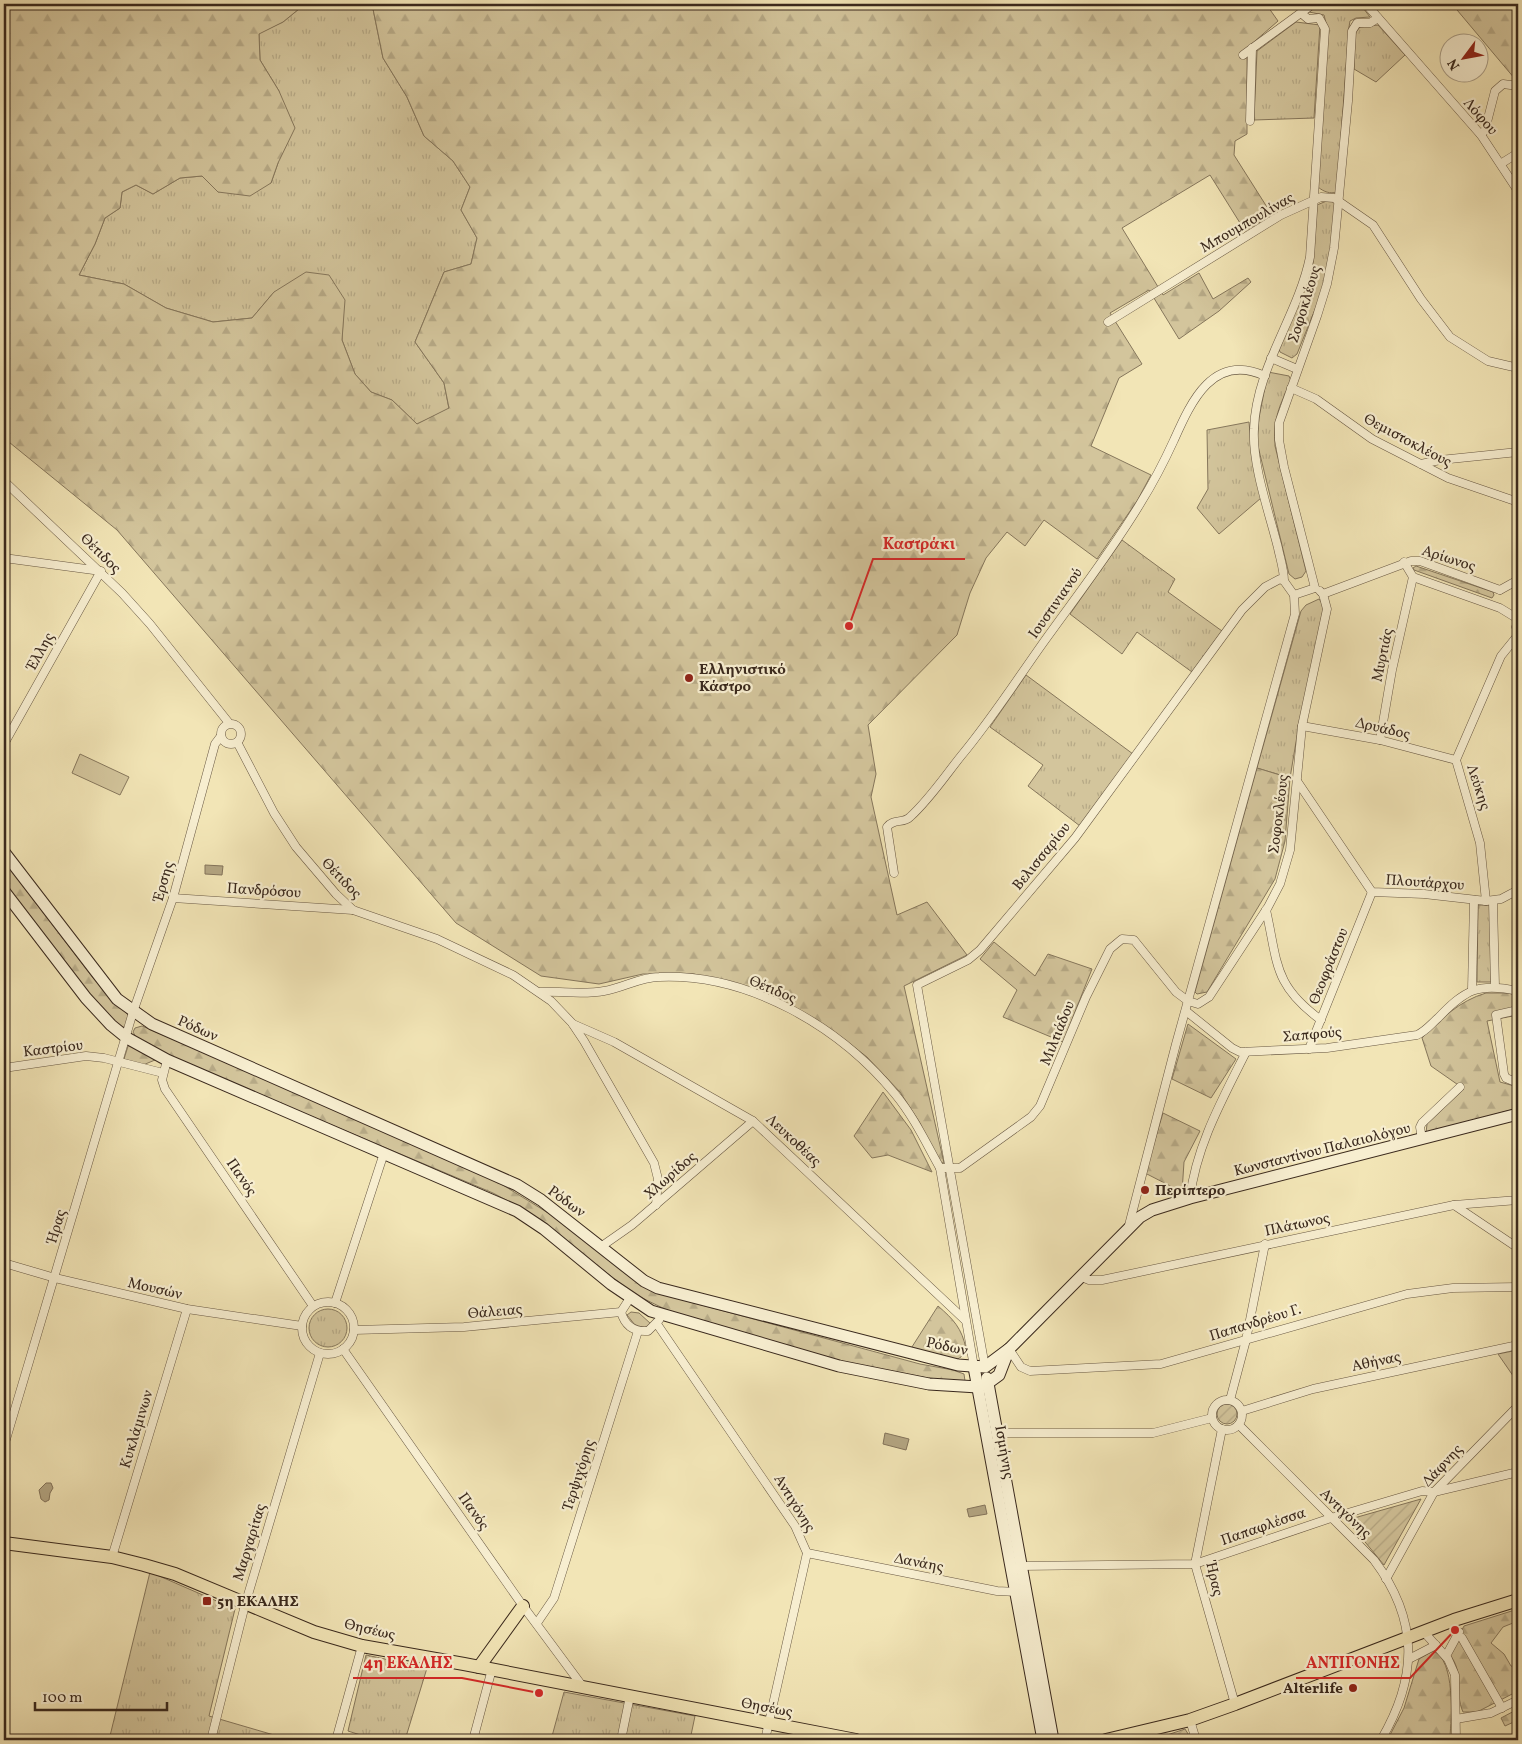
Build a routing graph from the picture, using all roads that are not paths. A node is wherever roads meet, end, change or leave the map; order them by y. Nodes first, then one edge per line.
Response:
1 (1313, 4) edge
2 (1366, 4) edge
3 (1301, 13) junction
4 (1378, 18) junction
5 (1252, 48) junction
6 (1243, 55) dead end
7 (1518, 86) edge
8 (1250, 121) dead end
9 (1481, 135) junction
10 (1518, 153) edge
11 (1502, 163) junction
12 (1518, 190) edge
13 (1314, 200) junction
14 (1340, 202) junction
15 (1108, 322) dead end
16 (1271, 358) junction
17 (1518, 368) edge
18 (1297, 369) junction
19 (1265, 376) junction
20 (1291, 388) junction
21 (1518, 452) edge
22 (1422, 464) junction
23 (4, 481) edge
24 (1518, 502) edge
25 (4, 558) edge
26 (1404, 562) junction
27 (101, 571) junction
28 (1414, 577) junction
29 (1518, 580) edge
30 (1284, 581) junction
31 (1315, 588) junction
32 (1500, 590) junction
33 (1323, 594) junction
34 (1294, 595) junction
35 (1500, 608) junction
36 (1518, 620) edge
37 (1518, 634) edge
38 (228, 723) junction
39 (1302, 726) junction
40 (221, 736) junction
41 (1380, 740) junction
42 (237, 742) junction
43 (227, 743) junction
44 (4, 744) edge
45 (212, 756) junction
46 (1456, 760) junction
47 (1297, 781) junction
48 (4, 852) edge
49 (894, 872) dead end
50 (1518, 890) edge
51 (4, 891) edge
52 (1372, 892) junction
53 (173, 898) junction
54 (1474, 900) junction
55 (1490, 901) junction
56 (353, 910) junction
57 (1266, 910) junction
58 (1495, 988) junction
59 (1472, 990) junction
60 (1518, 991) edge
61 (540, 992) junction
62 (1188, 1001) junction
63 (1518, 1010) edge
64 (1186, 1011) junction
65 (133, 1012) junction
66 (1321, 1020) junction
67 (572, 1024) junction
68 (127, 1038) junction
69 (1309, 1049) junction
70 (1246, 1052) junction
71 (167, 1060) junction
72 (120, 1063) junction
73 (4, 1068) edge
74 (163, 1073) junction
75 (1518, 1083) edge
76 (1460, 1088) dead end
77 (1518, 1114) edge
78 (753, 1121) junction
79 (1422, 1139) junction
80 (384, 1153) junction
81 (940, 1168) junction
82 (950, 1170) junction
83 (1190, 1198) junction
84 (1518, 1200) edge
85 (656, 1205) junction
86 (1454, 1205) junction
87 (1128, 1230) junction
88 (1265, 1244) junction
89 (602, 1246) junction
90 (1518, 1248) edge
91 (4, 1263) edge
92 (1082, 1277) junction
93 (55, 1278) junction
94 (1518, 1287) edge
95 (630, 1298) junction
96 (335, 1303) junction
97 (314, 1306) junction
98 (187, 1309) junction
99 (621, 1312) junction
100 (659, 1319) junction
101 (965, 1320) junction
102 (302, 1326) junction
103 (354, 1330) junction
104 (638, 1331) junction
105 (1246, 1340) junction
106 (1518, 1345) edge
107 (344, 1349) junction
108 (1009, 1349) junction
109 (320, 1353) junction
110 (979, 1367) junction
111 (983, 1385) junction
112 (1230, 1400) junction
113 (1518, 1406) edge
114 (1242, 1411) junction
115 (1212, 1418) junction
116 (1239, 1424) junction
117 (1222, 1430) junction
118 (997, 1433) junction
119 (4, 1446) edge
120 (1518, 1472) edge
121 (1434, 1492) junction
122 (1331, 1518) junction
123 (4, 1543) edge
124 (807, 1552) junction
125 (112, 1557) junction
126 (1195, 1564) junction
127 (1016, 1566) junction
128 (1386, 1579) junction
129 (1021, 1592) junction
130 (1518, 1600) edge
131 (245, 1605) junction
132 (524, 1606) junction
133 (537, 1623) junction
134 (1423, 1631) junction
135 (1408, 1638) junction
136 (1436, 1645) junction
137 (362, 1646) junction
138 (1446, 1656) junction
139 (1409, 1659) junction
140 (486, 1668) junction
141 (583, 1687) junction
142 (630, 1696) junction
143 (1518, 1700) edge
144 (1235, 1704) junction
145 (1502, 1708) junction
146 (1456, 1719) junction
147 (1190, 1720) junction
148 (768, 1724) junction
149 (1145, 1735) edge
150 (210, 1740) edge
151 (336, 1740) edge
152 (473, 1740) edge
153 (621, 1740) edge
154 (765, 1740) edge
155 (856, 1740) edge
156 (1043, 1740) edge
157 (1053, 1740) edge
158 (1106, 1740) edge
159 (1196, 1740) edge
160 (1380, 1740) edge
161 (1456, 1740) edge

1 - 3 street
2 - 4 street, Λόφου
3 - 5 street
3 - 13 street, Σοφοκλέους
4 - 9 street, Λόφου
4 - 14 street, Σοφοκλέους
5 - 6 street
5 - 8 street
7 - 9 street
9 - 11 street, Λόφου
10 - 11 street
11 - 12 street, Λόφου
13 - 14 street, Μπουμπουλίνας
13 - 15 street, Μπουμπουλίνας
13 - 16 street, Σοφοκλέους
14 - 17 street, Μπουμπουλίνας
14 - 18 street, Σοφοκλέους
16 - 18 street
16 - 19 street, Σοφοκλέους
18 - 20 street, Σοφοκλέους
19 - 30 street, Σοφοκλέους
19 - 49 street, Ιουστινιανού
20 - 22 street, Θεμιστοκλέους
20 - 31 street, Σοφοκλέους
21 - 22 street
22 - 24 street, Θεμιστοκλέους
23 - 27 street, Θέτιδος
25 - 27 street
26 - 28 street
26 - 32 street, Αρίωνος
26 - 33 street, Αρίωνος
27 - 38 street, Θέτιδος
27 - 44 street, Έλλης
28 - 35 street
28 - 41 street, Μυρτιάς
29 - 32 street
30 - 34 street, Σοφοκλέους
30 - 82 street, Βελισσαρίου
31 - 33 street
31 - 34 street
32 - 35 street
33 - 39 street, Σοφοκλέους
34 - 62 street, Σοφοκλέους
35 - 36 street
36 - 37 street
37 - 46 street, Λεύκης
38 - 40 street
38 - 42 street
39 - 41 street, Δρυάδος
39 - 47 street, Σοφοκλέους
40 - 43 street
40 - 45 street, Έρσης
41 - 46 street, Δρυάδος
42 - 43 street
42 - 56 street, Θέτιδος
43 - 45 street
45 - 53 street, Έρσης
46 - 55 street, Λεύκης
47 - 52 street, Πλουτάρχου
47 - 57 street, Σοφοκλέους
48 - 65 street, Ρόδων
50 - 55 street, Πλουτάρχου
51 - 68 street
52 - 54 street, Πλουτάρχου
52 - 66 street, Θεοφράστου
53 - 56 street, Πανδρόσου
53 - 65 street, Έρσης
54 - 55 street, Πλουτάρχου
54 - 59 street
55 - 58 street, Λεύκης
56 - 61 street, Θέτιδος
57 - 62 street, Σοφοκλέους
57 - 66 street
58 - 59 street, Σαπφούς
58 - 60 street, Σαπφούς
59 - 69 street, Σαπφούς
61 - 67 street, Θέτιδος
61 - 81 street, Θέτιδος
62 - 64 street, Σοφοκλέους
62 - 82 street, Μιλτιάδου
63 - 75 street
64 - 70 street
64 - 87 street, Σοφοκλέους
65 - 68 street, Ήρας
65 - 89 street, Ρόδων
66 - 69 street, Θεοφράστου
67 - 78 street, Λευκοθέας
67 - 85 street, Θέτιδος
68 - 71 street
68 - 72 street, Ήρας
69 - 70 street, Σαπφούς
70 - 83 street
71 - 74 street
71 - 80 street
72 - 73 street, Καστρίου
72 - 74 street, Καστρίου
72 - 93 street, Ήρας
74 - 97 street, Πανός
76 - 79 street
77 - 79 street, Κωνσταντίνου Παλαιολόγου
78 - 85 street, Χλωρίδος
78 - 101 street, Λευκοθέας
79 - 83 street, Κωνσταντίνου Παλαιολόγου
80 - 95 street
80 - 96 street
81 - 82 street
81 - 101 street, Ισμήνης
82 - 110 street, Ισμήνης
83 - 87 street, Κωνσταντίνου Παλαιολόγου
84 - 86 street, Πλάτωνος
85 - 89 street, Χλωρίδος
86 - 88 street, Πλάτωνος
86 - 90 street
87 - 92 street, Κωνσταντίνου Παλαιολόγου
88 - 92 street, Πλάτωνος
88 - 105 street
89 - 110 street, Ρόδων
91 - 93 street, Μουσών
92 - 108 street, Κωνσταντίνου Παλαιολόγου
93 - 98 street, Μουσών
93 - 119 street, Ήρας
94 - 105 street, Παπανδρέου Γ.
95 - 99 street
95 - 100 street
96 - 97 street
96 - 103 street
97 - 102 street
98 - 102 street, Μουσών
98 - 125 street, Κυκλάμινων
99 - 103 street, Θάλειας
99 - 104 street
100 - 104 street
100 - 111 street
100 - 124 street, Αντιγόνης
101 - 110 street, Ισμήνης
102 - 109 street
103 - 107 street
104 - 133 street, Τερψιχόρης
105 - 108 street, Παπανδρέου Γ.
105 - 112 street
106 - 114 street, Αθήνας
107 - 109 street
107 - 132 street, Πανός
108 - 110 street, Ρόδων
108 - 111 street
109 - 131 street, Μαργαρίτας
110 - 111 street, Ισμήνης
111 - 118 street, Ισμήνης
111 - 127 street, Ισμήνης
112 - 114 street
112 - 115 street
113 - 121 street, Δάφνης
114 - 116 street
115 - 117 street
115 - 118 street
116 - 117 street
116 - 122 street, Αντιγόνης
117 - 126 street, Ήρας
118 - 127 street, Ισμήνης
120 - 121 street, Παπαφλέσσα
121 - 122 street, Παπαφλέσσα
121 - 128 street, Δάφνης
122 - 126 street, Παπαφλέσσα
122 - 128 street, Αντιγόνης
123 - 125 main road, Θησέως
124 - 129 street, Δανάης
124 - 148 street, Αντιγόνης
125 - 131 main road, Θησέως
126 - 127 street, Παπαφλέσσα
126 - 144 street, Ήρας
127 - 129 street, Ισμήνης
128 - 135 street, Αντιγόνης
129 - 156 street, Ισμήνης
129 - 157 street, Ισμήνης
130 - 134 main road
131 - 137 main road, Θησέως
131 - 150 street, Μαργαρίτας
132 - 133 street, Πανός
132 - 140 main road
133 - 141 street, Πανός
134 - 135 main road
134 - 136 street
135 - 139 street, Αντιγόνης
135 - 144 main road
136 - 138 street
136 - 139 street
137 - 140 main road, Θησέως
137 - 151 street
138 - 145 street
138 - 146 street
139 - 160 street, Αντιγόνης
140 - 141 main road, Θησέως
140 - 152 street
141 - 142 main road, Θησέως
142 - 148 main road, Θησέως
142 - 153 street
143 - 145 street
144 - 147 main road
145 - 146 street
146 - 161 street
147 - 149 main road
147 - 159 street
148 - 154 street, Αντιγόνης
148 - 155 main road, Θησέως
149 - 158 main road

